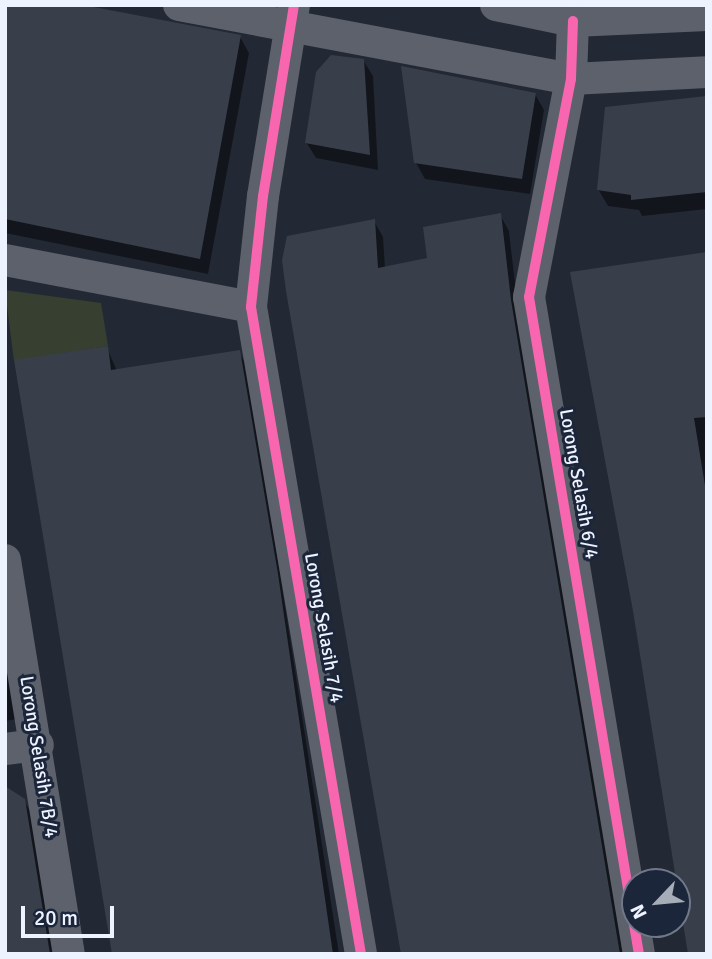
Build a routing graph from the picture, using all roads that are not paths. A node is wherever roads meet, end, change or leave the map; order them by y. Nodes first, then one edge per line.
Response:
1 (178, 5) edge
2 (496, 5) edge
3 (707, 15) edge
4 (293, 17) edge
5 (573, 21) junction
6 (707, 72) edge
7 (570, 79) junction
8 (5, 260) edge
9 (251, 307) junction
10 (5, 560) edge
11 (38, 745) junction
12 (5, 749) edge
13 (69, 954) edge
14 (361, 954) edge
15 (639, 954) edge

1 - 4 street
2 - 5 street
3 - 5 street
4 - 7 street
4 - 9 street, Lorong Selasih 7/4
5 - 7 street, Lorong Selasih 6/4
6 - 7 street
7 - 15 street, Lorong Selasih 6/4
8 - 9 street
9 - 14 street, Lorong Selasih 7/4
10 - 11 street, Lorong Selasih 7B/4
11 - 12 street
11 - 13 street, Lorong Selasih 7B/4

